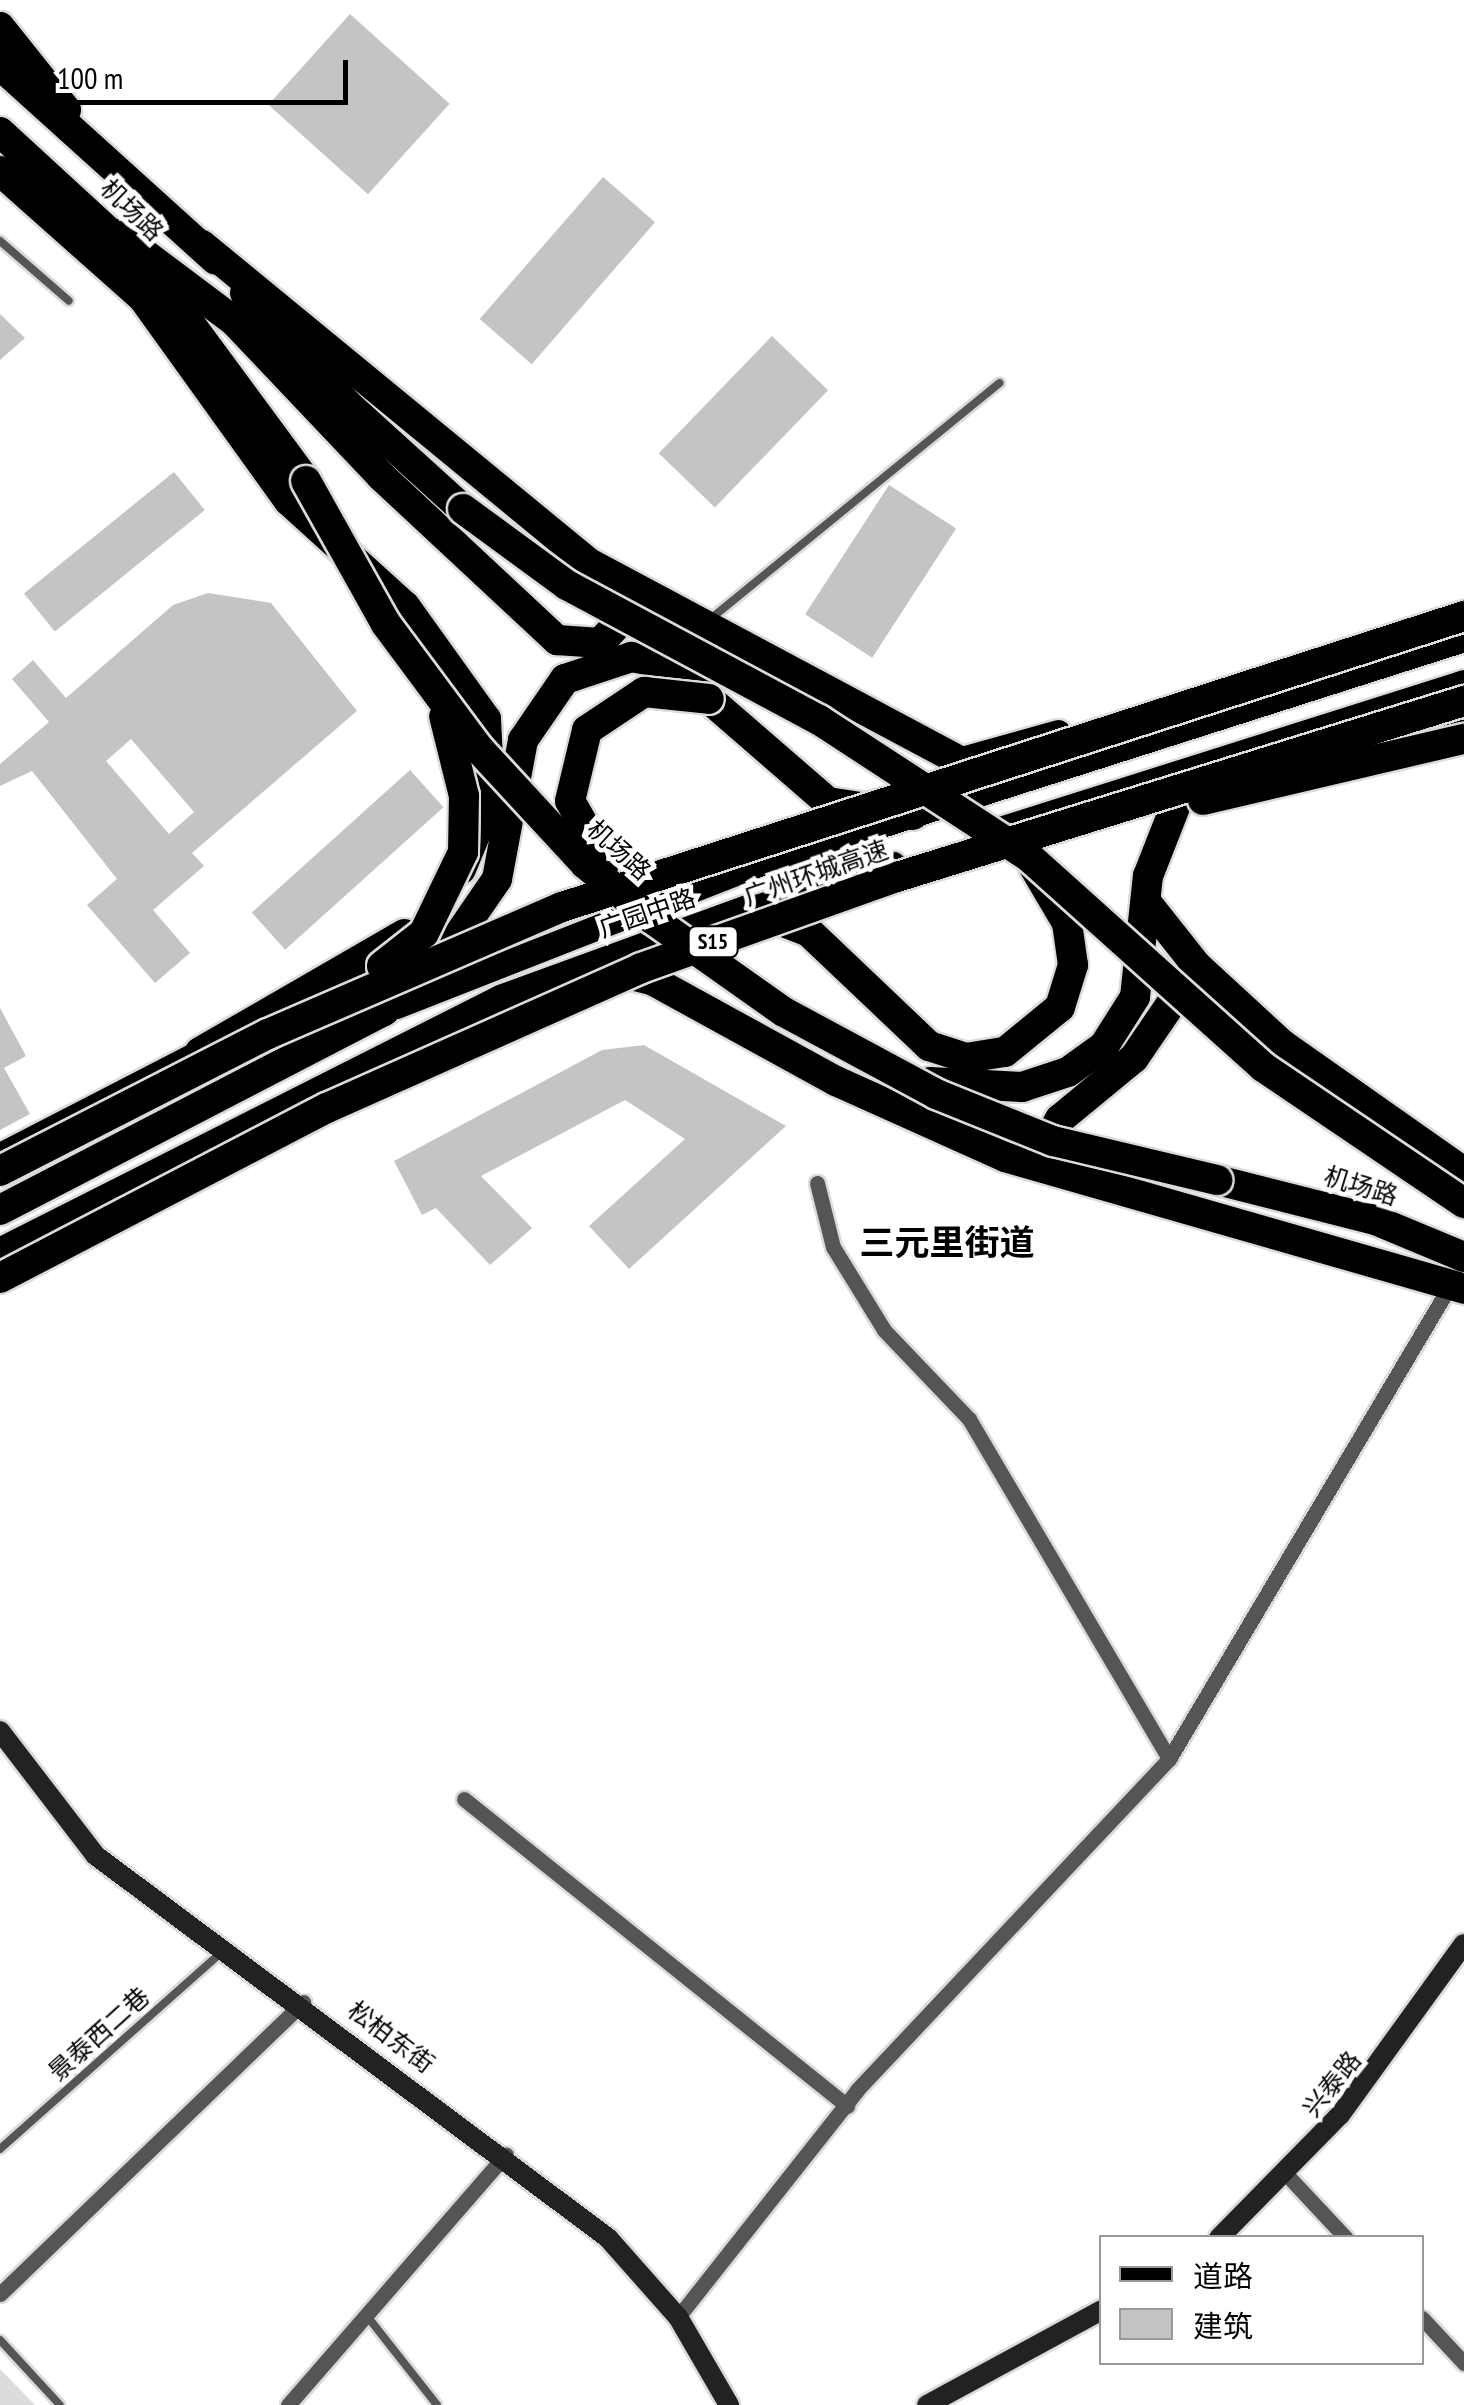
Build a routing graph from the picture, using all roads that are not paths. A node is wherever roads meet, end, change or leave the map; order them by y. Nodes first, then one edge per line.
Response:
1 (0, 27) edge
2 (0, 65) edge
3 (0, 132) edge
4 (86, 142) junction
5 (0, 171) edge
6 (118, 234) junction
7 (0, 242) edge
8 (202, 245) junction
9 (69, 301) dead end
10 (1000, 383) dead end
11 (627, 586) junction
12 (1464, 607) edge
13 (1464, 616) edge
14 (1430, 618) junction
15 (703, 624) junction
16 (1464, 639) edge
17 (1390, 662) junction
18 (1464, 682) edge
19 (439, 698) junction
20 (780, 699) junction
21 (1403, 700) junction
22 (1464, 701) edge
23 (1126, 710) junction
24 (1224, 714) junction
25 (1464, 716) edge
26 (1464, 739) edge
27 (1248, 750) junction
28 (958, 760) junction
29 (1076, 761) junction
30 (1177, 802) junction
31 (912, 815) junction
32 (1048, 829) junction
33 (1028, 856) junction
34 (1147, 904) junction
35 (750, 909) junction
36 (652, 918) junction
37 (1197, 966) junction
38 (562, 974) junction
39 (652, 980) junction
40 (384, 1011) junction
41 (200, 1052) junction
42 (889, 1070) junction
43 (316, 1089) junction
44 (116, 1094) junction
45 (183, 1114) junction
46 (282, 1147) junction
47 (0, 1155) edge
48 (1032, 1166) junction
49 (162, 1170) junction
50 (0, 1171) edge
51 (1464, 1172) edge
52 (817, 1183) dead end
53 (1464, 1202) edge
54 (0, 1210) edge
55 (101, 1240) junction
56 (1, 1259) edge
57 (1460, 1276) edge
58 (0, 1294) edge
59 (0, 1731) edge
60 (1169, 1759) junction
61 (464, 1799) dead end
62 (1464, 1944) edge
63 (225, 1949) junction
64 (303, 2002) junction
65 (847, 2106) junction
66 (0, 2150) edge
67 (506, 2154) junction
68 (1287, 2175) junction
69 (1222, 2235) edge
70 (1343, 2235) edge
71 (0, 2294) edge
72 (1099, 2312) edge
73 (364, 2313) junction
74 (678, 2317) junction
75 (1424, 2320) edge
76 (0, 2340) edge
77 (1464, 2363) edge
78 (60, 2405) edge
79 (288, 2405) edge
80 (438, 2405) edge
81 (729, 2405) edge
82 (927, 2405) edge

1 - 4 highway
2 - 4 highway, 机场路
3 - 6 highway, 机场路
4 - 8 highway, 机场路
5 - 41 highway
6 - 11 highway
6 - 19 highway, 机场路, bridge
7 - 9 lane
8 - 11 highway
8 - 20 highway, 机场路, bridge
10 - 15 lane
11 - 15 highway
12 - 14 main road
13 - 50 highway, 广州环城高速, bridge
14 - 17 main road
14 - 23 main road
15 - 28 highway
16 - 17 main road, 广园中路
17 - 24 main road, 广园中路
18 - 21 main road, 广园中路
19 - 36 highway, 机场路, bridge
19 - 41 highway, bridge
20 - 33 highway, 机场路, bridge
20 - 40 highway, bridge
21 - 25 main road
21 - 27 main road, 广园中路
22 - 32 highway, 广州环城高速 / S15, bridge
23 - 24 main road
23 - 28 main road
23 - 29 main road
24 - 29 main road, 广园中路
25 - 30 main road
26 - 32 highway, bridge
27 - 30 main road
27 - 35 main road, 广园中路
28 - 29 main road
29 - 31 main road, 广园中路
30 - 34 highway
31 - 36 highway, bridge
31 - 40 main road, 广园中路
32 - 56 highway, 广州环城高速 / S15, bridge
33 - 35 highway
33 - 53 highway, 机场路, bridge
34 - 37 highway
34 - 42 highway, bridge
35 - 38 highway, 广园中路
36 - 42 highway, 机场路, bridge
37 - 48 highway
37 - 51 highway
38 - 39 highway
38 - 43 highway, 广园中路
39 - 46 main road
39 - 48 highway
40 - 45 highway, 广园中路
41 - 44 main road
42 - 57 highway, 机场路, bridge
43 - 46 main road
43 - 49 highway, 广园中路
44 - 45 main road
44 - 47 main road
45 - 54 highway, 广园中路
46 - 55 main road
48 - 57 highway
49 - 55 main road
49 - 56 highway, 广园中路
52 - 60 street
55 - 58 main road
57 - 60 street
59 - 63 street, 松柏东街
60 - 65 street
61 - 65 street
62 - 68 street, 兴泰路
63 - 64 street, 松柏东街
63 - 66 lane, 景泰西二巷
64 - 67 street, 松柏东街
64 - 71 street
65 - 74 street
67 - 73 street
67 - 74 street, 松柏东街
68 - 69 street, 兴泰路
68 - 70 street
72 - 82 street
73 - 79 street
73 - 80 lane
74 - 81 street, 松柏东街
75 - 77 street
76 - 78 lane

